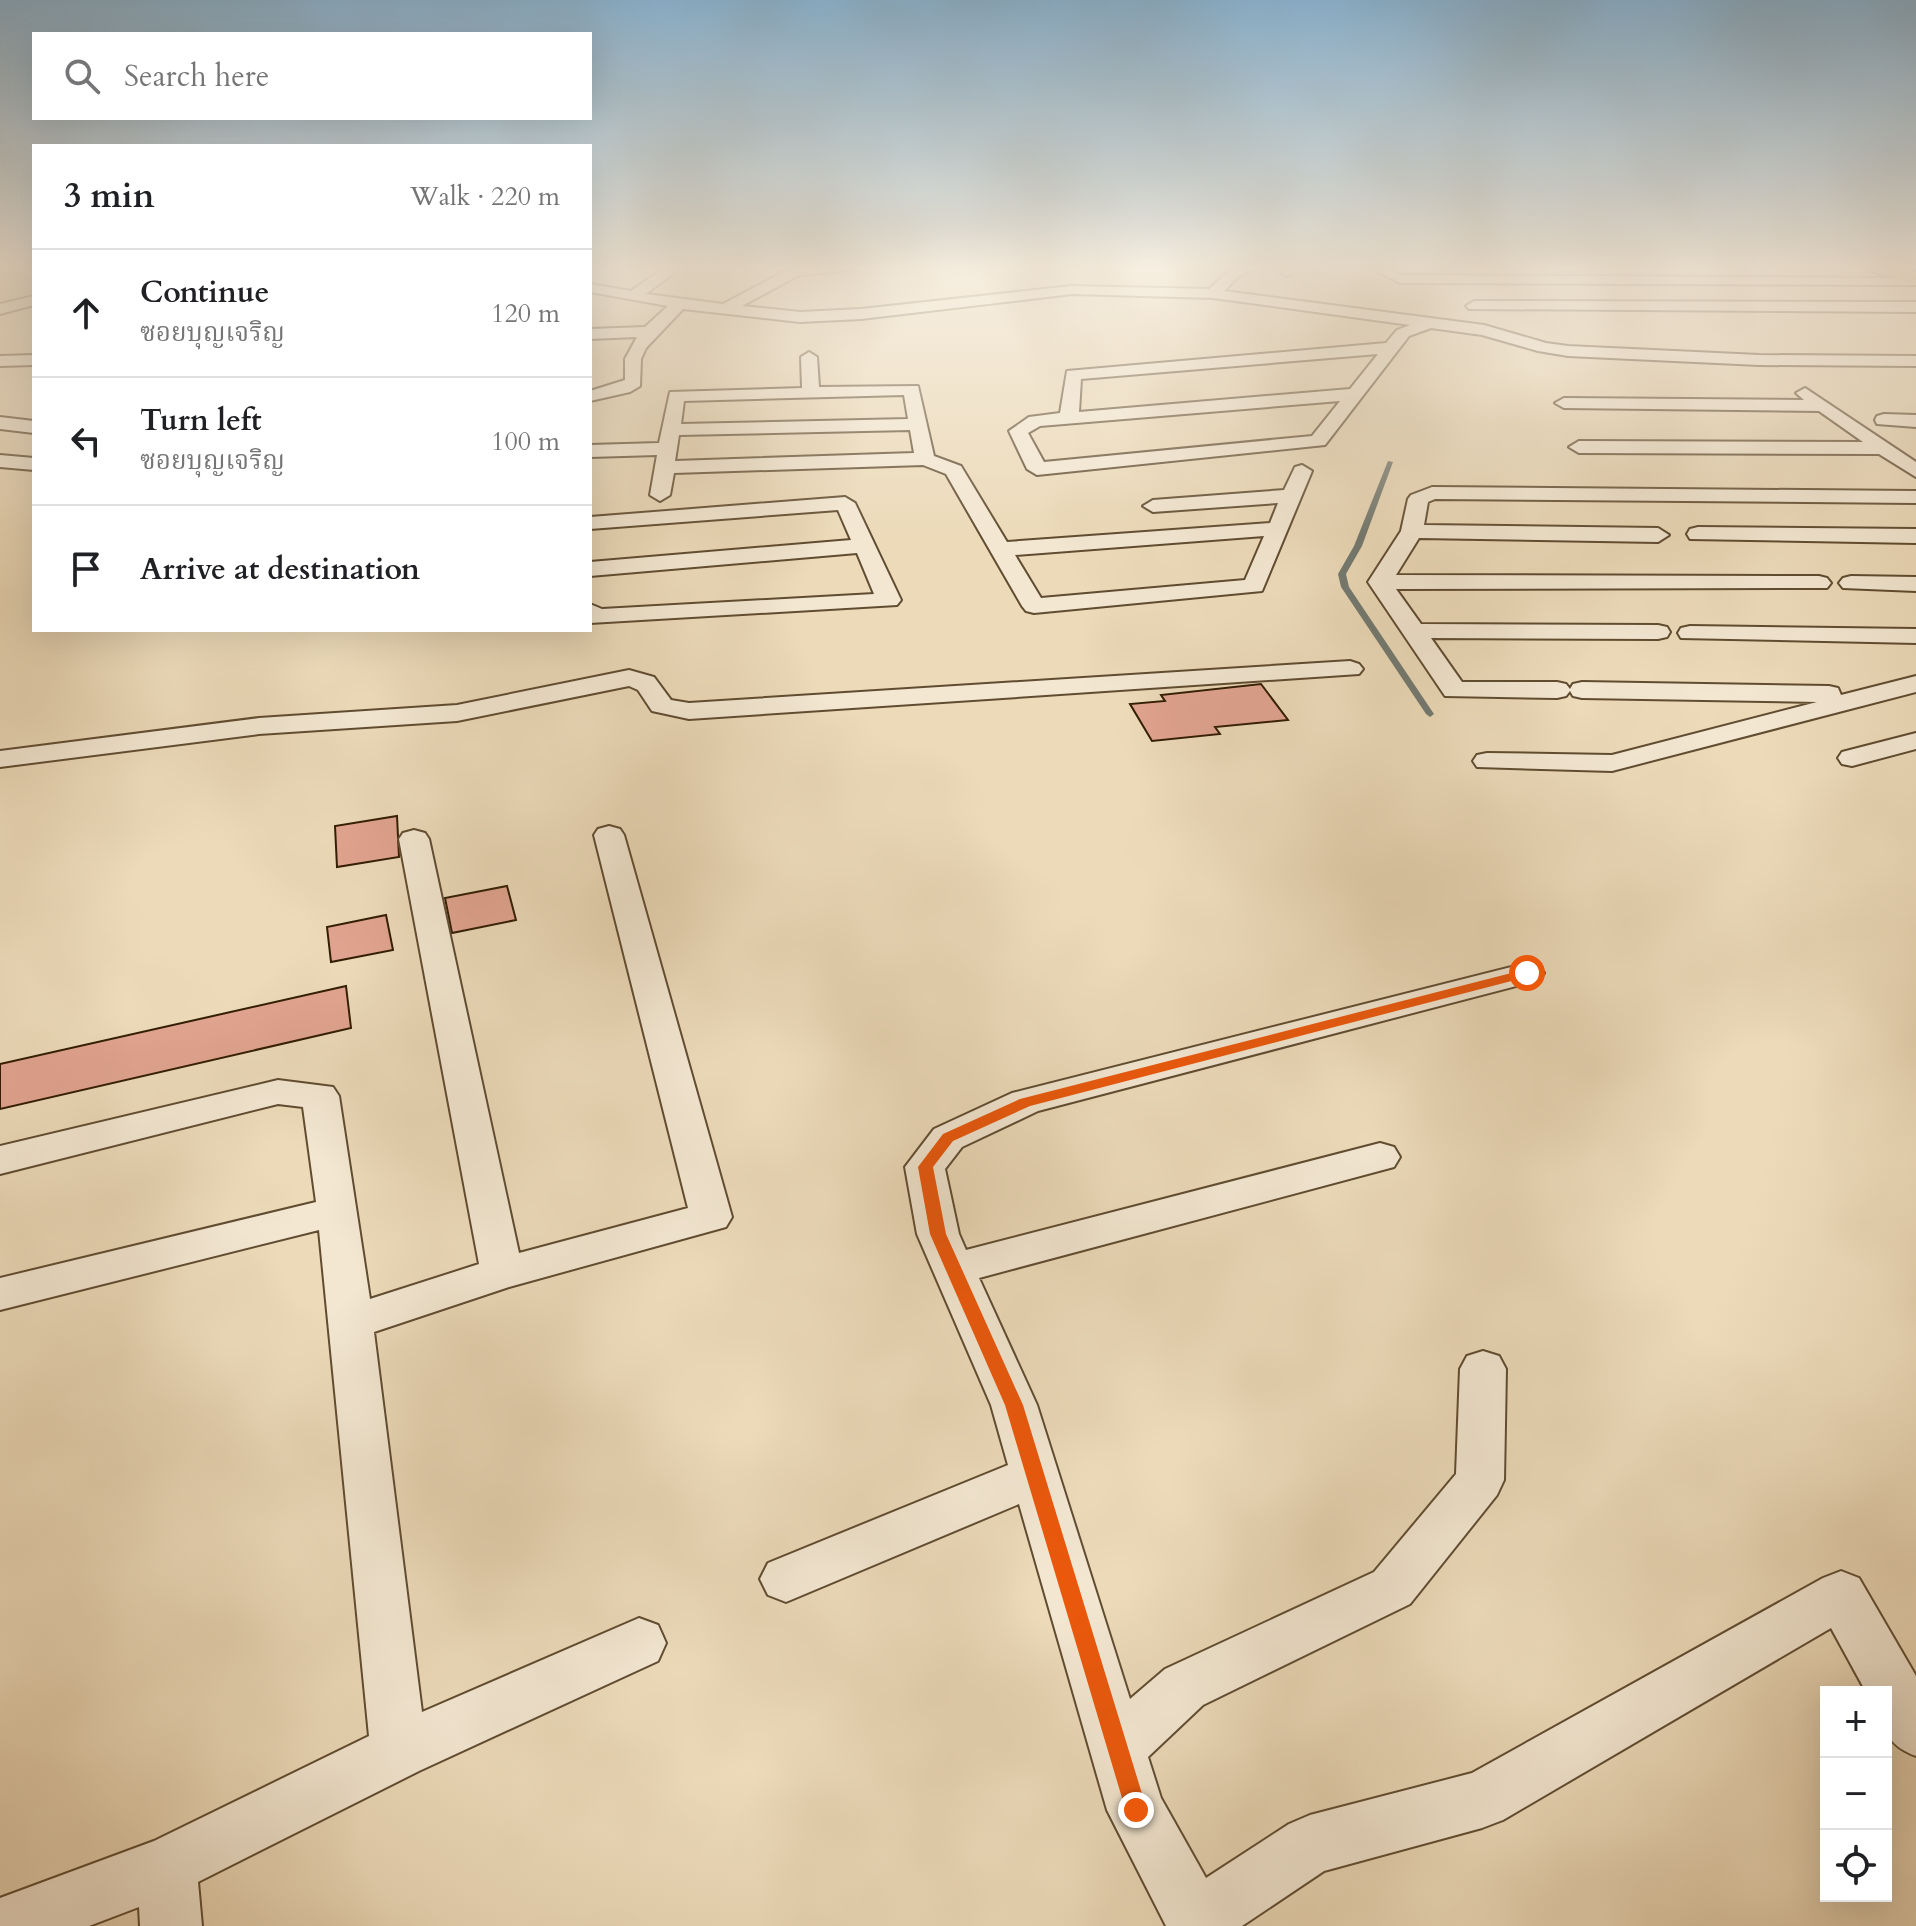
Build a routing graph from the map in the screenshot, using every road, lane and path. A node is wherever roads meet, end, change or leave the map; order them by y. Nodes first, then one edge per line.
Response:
1 (636, 356) edge
2 (1297, 356) edge
3 (1383, 356) edge
4 (1613, 356) edge
5 (809, 357) dead end
6 (32, 360) edge
7 (1759, 360) junction
8 (0, 361) edge
9 (1916, 361) edge
10 (631, 375) junction
11 (592, 379) edge
12 (811, 392) junction
13 (1355, 394) junction
14 (592, 396) edge
15 (1824, 406) junction
16 (1069, 418) junction
17 (1569, 418) junction
18 (1884, 420) dead end
19 (1916, 421) edge
20 (919, 424) junction
21 (16, 425) edge
22 (1884, 448) junction
23 (667, 449) junction
24 (592, 451) edge
25 (0, 454) edge
26 (925, 459) junction
27 (0, 461) edge
28 (32, 464) edge
29 (1588, 470) dead end
30 (1302, 471) dead end
31 (1916, 471) edge
32 (660, 495) dead end
33 (1292, 496) junction
34 (1916, 497) edge
35 (1153, 506) dead end
36 (592, 523) edge
37 (1278, 529) junction
38 (1412, 531) junction
39 (1698, 534) dead end
40 (1658, 535) dead end
41 (1916, 536) edge
42 (864, 546) junction
43 (1001, 549) junction
44 (592, 569) edge
45 (1380, 582) junction
46 (1819, 583) dead end
47 (1851, 583) dead end
48 (1916, 584) edge
49 (592, 613) edge
50 (1414, 631) junction
51 (1658, 632) dead end
52 (1690, 633) dead end
53 (1916, 636) edge
54 (1350, 669) dead end
55 (1916, 684) edge
56 (1869, 695) junction
57 (1916, 741) edge
58 (1852, 758) dead end
59 (0, 759) edge
60 (1487, 761) dead end
61 (609, 835) dead end
62 (414, 839) dead end
63 (1527, 973) dead end
64 (1380, 1157) dead end
65 (0, 1160) edge
66 (338, 1211) junction
67 (954, 1269) junction
68 (502, 1273) junction
69 (0, 1294) edge
70 (349, 1323) junction
71 (1483, 1369) dead end
72 (1036, 1475) junction
73 (786, 1579) dead end
74 (639, 1643) dead end
75 (1916, 1729) edge
76 (1117, 1748) junction
77 (399, 1751) junction
78 (167, 1866) junction
79 (1197, 1923) edge
80 (8, 1926) edge
81 (171, 1926) edge

1 - 10 street
2 - 16 street
3 - 13 street
4 - 7 street
5 - 12 street
6 - 8 street
7 - 9 street
7 - 15 street
10 - 11 street
10 - 14 street
12 - 20 street
12 - 23 street
13 - 16 street
13 - 16 street
15 - 17 street
15 - 22 street
17 - 22 street
17 - 29 street
18 - 19 street
20 - 23 street
20 - 26 street
21 - 25 street
22 - 31 street
23 - 24 street
23 - 26 street
23 - 32 street
26 - 43 street
27 - 28 street
30 - 33 street
33 - 35 street
33 - 37 street
34 - 38 street
36 - 42 street
37 - 43 street
37 - 43 street
38 - 40 street
38 - 45 street
39 - 41 street
42 - 44 street
42 - 49 street
45 - 46 street
45 - 50 street
47 - 48 street
50 - 51 street
50 - 56 street
52 - 53 street
54 - 59 street
55 - 56 street
56 - 60 street
57 - 58 street
61 - 68 street
62 - 68 street
63 - 67 street
64 - 67 street
65 - 66 street
66 - 69 street
66 - 70 street
67 - 72 street
68 - 70 street
70 - 77 street
71 - 76 street
72 - 73 street
72 - 76 street
74 - 77 street
75 - 79 street
76 - 79 street
77 - 78 street
78 - 80 street
78 - 81 street

